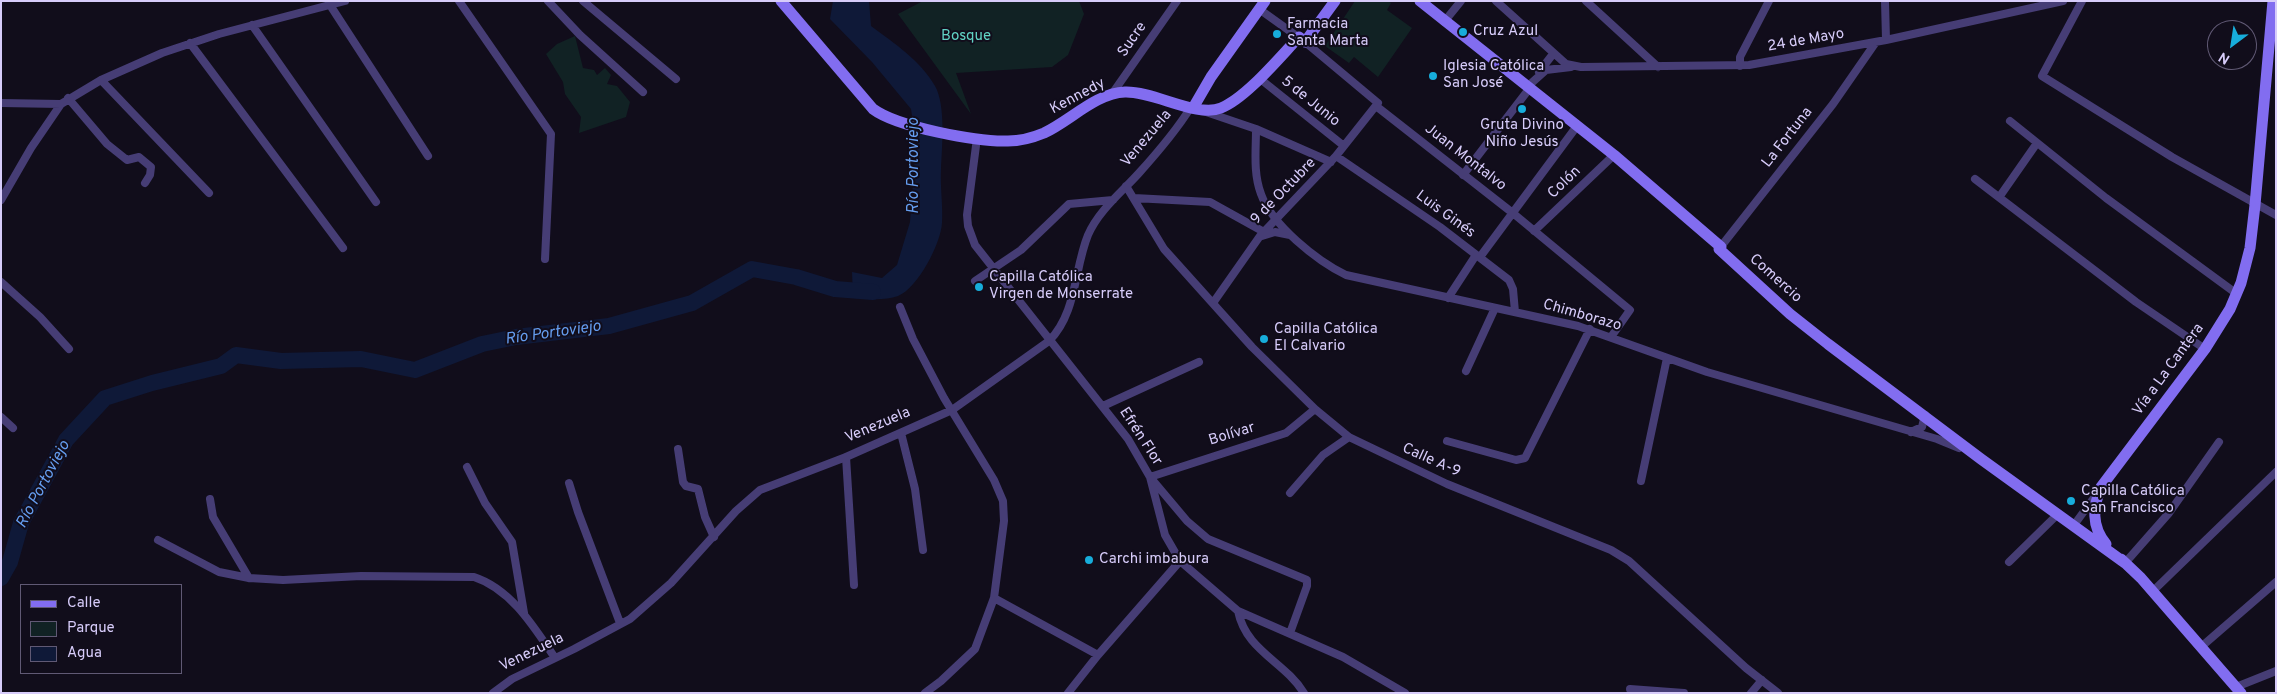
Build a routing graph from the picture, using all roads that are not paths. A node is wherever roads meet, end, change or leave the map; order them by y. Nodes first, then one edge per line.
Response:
1 (345, 1) edge
2 (459, 1) edge
3 (548, 1) edge
4 (583, 1) edge
5 (781, 1) edge
6 (1177, 1) edge
7 (1335, 1) edge
8 (1420, 1) edge
9 (1461, 1) edge
10 (1496, 1) edge
11 (1586, 1) edge
12 (1769, 1) edge
13 (1885, 1) edge
14 (2063, 1) edge
15 (2082, 1) edge
16 (330, 5) junction
17 (1262, 5) edge
18 (2274, 6) edge
19 (1444, 22) junction
20 (252, 25) junction
21 (1302, 40) junction
22 (1886, 40) junction
23 (1876, 42) junction
24 (190, 43) junction
25 (1639, 50) junction
26 (1553, 54) junction
27 (1740, 66) junction
28 (1581, 67) junction
29 (1640, 67) junction
30 (1658, 67) junction
31 (1259, 78) junction
32 (676, 79) dead end
33 (101, 80) junction
34 (1528, 88) junction
35 (642, 92) dead end
36 (1112, 94) junction
37 (68, 98) junction
38 (1, 103) edge
39 (61, 104) junction
40 (1377, 104) junction
41 (1195, 108) junction
42 (2010, 121) dead end
43 (1577, 126) junction
44 (1256, 129) junction
45 (973, 138) junction
46 (2037, 143) junction
47 (1344, 146) junction
48 (1614, 155) junction
49 (428, 156) dead end
50 (1334, 159) junction
51 (1463, 175) junction
52 (1975, 178) dead end
53 (145, 183) dead end
54 (1126, 186) junction
55 (209, 193) dead end
56 (2000, 196) junction
57 (1134, 198) junction
58 (1144, 198) junction
59 (1, 200) edge
60 (1113, 200) junction
61 (376, 202) dead end
62 (2255, 205) junction
63 (1513, 213) junction
64 (1143, 214) junction
65 (2276, 215) edge
66 (1277, 220) junction
67 (1534, 231) junction
68 (1262, 234) junction
69 (1292, 236) junction
70 (343, 248) dead end
71 (1720, 248) junction
72 (1478, 256) junction
73 (545, 259) dead end
74 (993, 270) junction
75 (974, 281) dead end
76 (1, 282) edge
77 (2237, 294) junction
78 (1448, 298) junction
79 (1213, 303) junction
80 (900, 308) dead end
81 (1495, 308) junction
82 (1515, 312) junction
83 (1590, 329) junction
84 (1612, 337) junction
85 (1049, 340) junction
86 (69, 349) dead end
87 (2205, 349) junction
88 (1667, 358) junction
89 (1199, 362) dead end
90 (1466, 371) dead end
91 (1103, 406) junction
92 (1315, 409) junction
93 (952, 410) junction
94 (1925, 415) junction
95 (1, 417) edge
96 (13, 428) dead end
97 (1911, 432) junction
98 (901, 433) junction
99 (1350, 437) junction
100 (1447, 441) dead end
101 (2220, 442) dead end
102 (678, 450) dead end
103 (846, 457) junction
104 (1981, 459) junction
105 (467, 467) dead end
106 (2276, 472) edge
107 (1150, 477) junction
108 (1641, 481) dead end
109 (569, 482) dead end
110 (2101, 487) junction
111 (1290, 493) dead end
112 (210, 499) dead end
113 (2058, 514) junction
114 (2074, 525) junction
115 (714, 537) junction
116 (158, 540) dead end
117 (923, 550) dead end
118 (1180, 561) junction
119 (2009, 562) dead end
120 (2125, 563) junction
121 (249, 578) junction
122 (2276, 582) edge
123 (854, 585) dead end
124 (2153, 591) junction
125 (994, 598) junction
126 (1238, 611) junction
127 (524, 613) junction
128 (620, 624) junction
129 (1290, 633) junction
130 (2201, 647) junction
131 (1098, 655) junction
132 (555, 658) junction
133 (2276, 671) edge
134 (1762, 680) junction
135 (1630, 689) dead end
136 (2238, 690) edge
137 (493, 693) edge
138 (925, 693) edge
139 (1068, 693) edge
140 (1304, 693) edge
141 (1405, 693) edge
142 (1684, 693) edge
143 (1751, 693) edge
144 (1778, 693) edge

1 - 16 street
2 - 73 street
3 - 35 street
4 - 32 street
5 - 45 street, Kennedy
6 - 36 street, Sucre
7 - 21 street
8 - 19 street, Comercio
9 - 19 street
10 - 26 street, 24 de Mayo
11 - 25 street
12 - 27 street
13 - 22 street
14 - 22 street, 24 de Mayo
15 - 62 street
16 - 20 street
16 - 49 street
17 - 21 street, Juan Montalvo
17 - 41 street, Venezuela
18 - 62 street, Vía a La Cantera
19 - 34 street, Comercio
20 - 24 street
20 - 61 street
21 - 31 street
21 - 40 street, Juan Montalvo
22 - 23 street, 24 de Mayo
23 - 27 street, 24 de Mayo
23 - 71 street, La Fortuna
24 - 33 street
24 - 70 street
25 - 29 street
25 - 30 street
26 - 28 street, 24 de Mayo
26 - 34 street
27 - 30 street, 24 de Mayo
28 - 29 street, 24 de Mayo
28 - 34 street
29 - 30 street, 24 de Mayo
31 - 41 street
31 - 47 street, 5 de Junio
33 - 37 street
33 - 55 street
34 - 43 street, Comercio
34 - 51 street
36 - 41 street, Kennedy
36 - 45 street, Kennedy
37 - 39 street
37 - 53 street
38 - 39 street
39 - 59 street
40 - 47 street, 9 de Octubre
40 - 51 street, Juan Montalvo
41 - 44 street, Luis Ginés
41 - 54 street, Venezuela
42 - 46 street
43 - 48 street, Comercio
43 - 63 street
44 - 50 street, Luis Ginés
44 - 66 street, Chimborazo
45 - 74 street, Efrén Flor
46 - 56 street
46 - 77 street
47 - 50 street, 9 de Octubre
48 - 67 street, Colón
48 - 71 street, Comercio
50 - 66 street, 9 de Octubre
50 - 72 street, Luis Ginés
51 - 63 street, Juan Montalvo
52 - 56 street
54 - 57 street, Calle A-9
54 - 60 street, Venezuela
56 - 87 street
57 - 58 street
57 - 64 street, Calle A-9
58 - 64 street
58 - 68 street
60 - 74 street
60 - 85 street, Venezuela
62 - 65 street
62 - 77 street, Vía a La Cantera
63 - 67 street, Juan Montalvo
63 - 72 street
64 - 79 street, Calle A-9
66 - 68 street, 9 de Octubre
66 - 69 street, Chimborazo
67 - 84 street, Juan Montalvo
68 - 69 street
68 - 79 street, 9 de Octubre
69 - 78 street, Chimborazo
71 - 94 street, Comercio
72 - 78 street
72 - 82 street, Luis Ginés
74 - 75 street
74 - 85 street, Efrén Flor
76 - 86 street
77 - 87 street, Vía a La Cantera
78 - 81 street, Chimborazo
79 - 92 street, Calle A-9
80 - 93 street
81 - 82 street, Chimborazo
81 - 90 street
82 - 83 street, Chimborazo
83 - 84 street, Chimborazo
83 - 100 street
84 - 88 street, Chimborazo
85 - 91 street, Efrén Flor
85 - 93 street, Venezuela
87 - 110 street, Vía a La Cantera
88 - 97 street, Chimborazo
88 - 108 street
89 - 91 street
91 - 107 street, Efrén Flor
92 - 99 street, Calle A-9
92 - 107 street, Bolívar
93 - 98 street, Venezuela
93 - 125 street
94 - 97 street
94 - 104 street, Comercio
95 - 96 street
97 - 104 street, Chimborazo
98 - 103 street, Venezuela
98 - 117 street
99 - 111 street
99 - 134 street, Calle A-9
101 - 120 street
102 - 115 street
103 - 115 street, Venezuela
103 - 123 street
104 - 113 street, Comercio
105 - 127 street
106 - 124 street
107 - 118 street, Efrén Flor
107 - 129 street
109 - 128 street
110 - 114 street
110 - 120 street, Vía a La Cantera
112 - 121 street
113 - 114 street, Comercio
113 - 119 street
114 - 120 street, Comercio
115 - 128 street, Venezuela
116 - 121 street
118 - 126 street, Efrén Flor
118 - 131 street
120 - 124 street, Vía a La Cantera
121 - 127 street
122 - 130 street
124 - 130 street, Vía a La Cantera
125 - 131 street
125 - 138 street
126 - 129 street, Efrén Flor
126 - 140 street
127 - 132 street
128 - 132 street, Venezuela
129 - 141 street, Efrén Flor
130 - 136 street, Vía a La Cantera
131 - 139 street
132 - 137 street, Venezuela
133 - 136 street
134 - 143 street
134 - 144 street, Calle A-9
135 - 142 street

